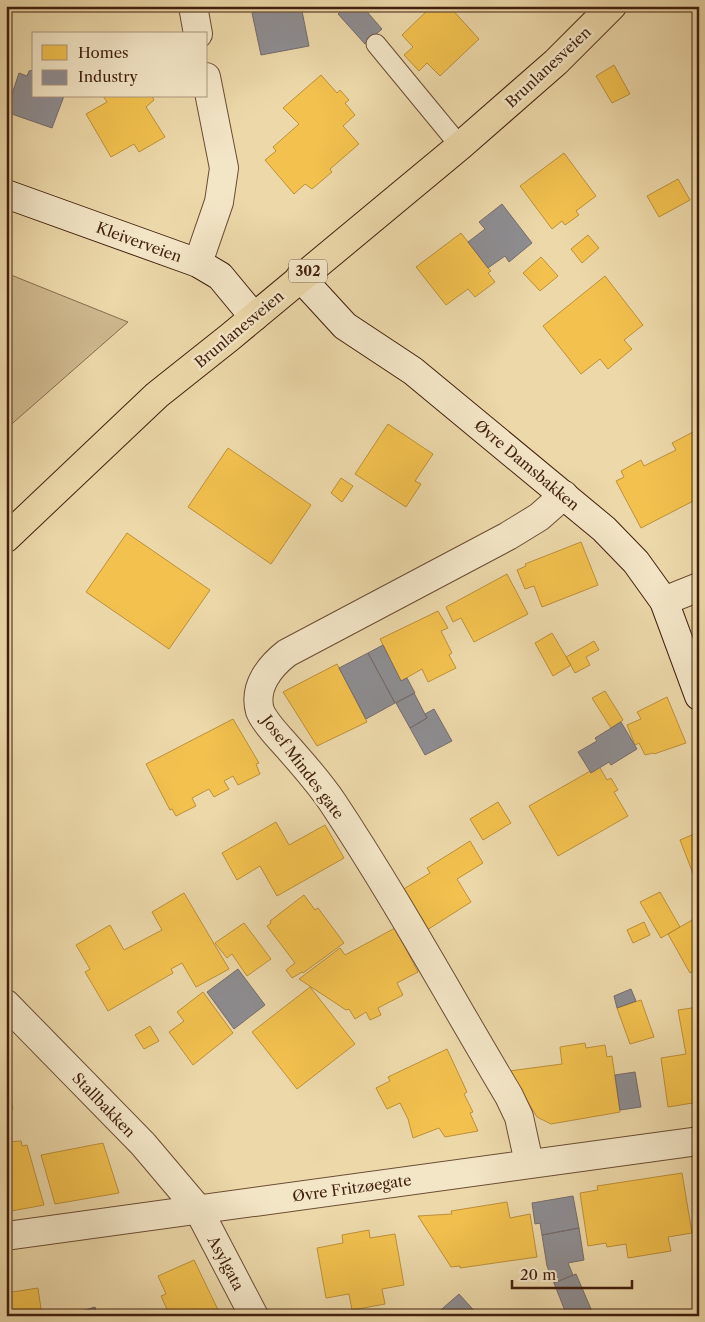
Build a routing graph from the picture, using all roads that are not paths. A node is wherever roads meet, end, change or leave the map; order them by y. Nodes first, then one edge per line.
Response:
1 (193, 6) edge
2 (612, 6) edge
3 (198, 32) edge
4 (376, 44) dead end
5 (208, 87) edge
6 (460, 146) junction
7 (6, 194) edge
8 (198, 263) junction
9 (300, 278) junction
10 (254, 317) junction
11 (564, 495) junction
12 (6, 538) edge
13 (699, 587) edge
14 (664, 601) junction
15 (699, 696) edge
16 (6, 1004) edge
17 (699, 1140) edge
18 (529, 1163) junction
19 (198, 1209) junction
20 (6, 1236) edge
21 (254, 1316) edge

1 - 3 street
2 - 6 main road, Brunlanesveien / 302
4 - 6 lane
5 - 8 street
6 - 9 main road, Brunlanesveien / 302
7 - 8 street, Kleiverveien
8 - 10 street, Kleiverveien
9 - 10 main road, Brunlanesveien / 302
9 - 11 street, Øvre Damsbakken
10 - 12 main road, Brunlanesveien / 302
11 - 14 street, Øvre Damsbakken
11 - 18 street, Josef Mindes gate
13 - 14 street
14 - 15 street, Øvre Damsbakken
16 - 19 street, Stallbakken
17 - 18 street, Øvre Fritzøegate
18 - 19 street, Øvre Fritzøegate
19 - 20 street, Øvre Fritzøegate
19 - 21 street, Asylgata

